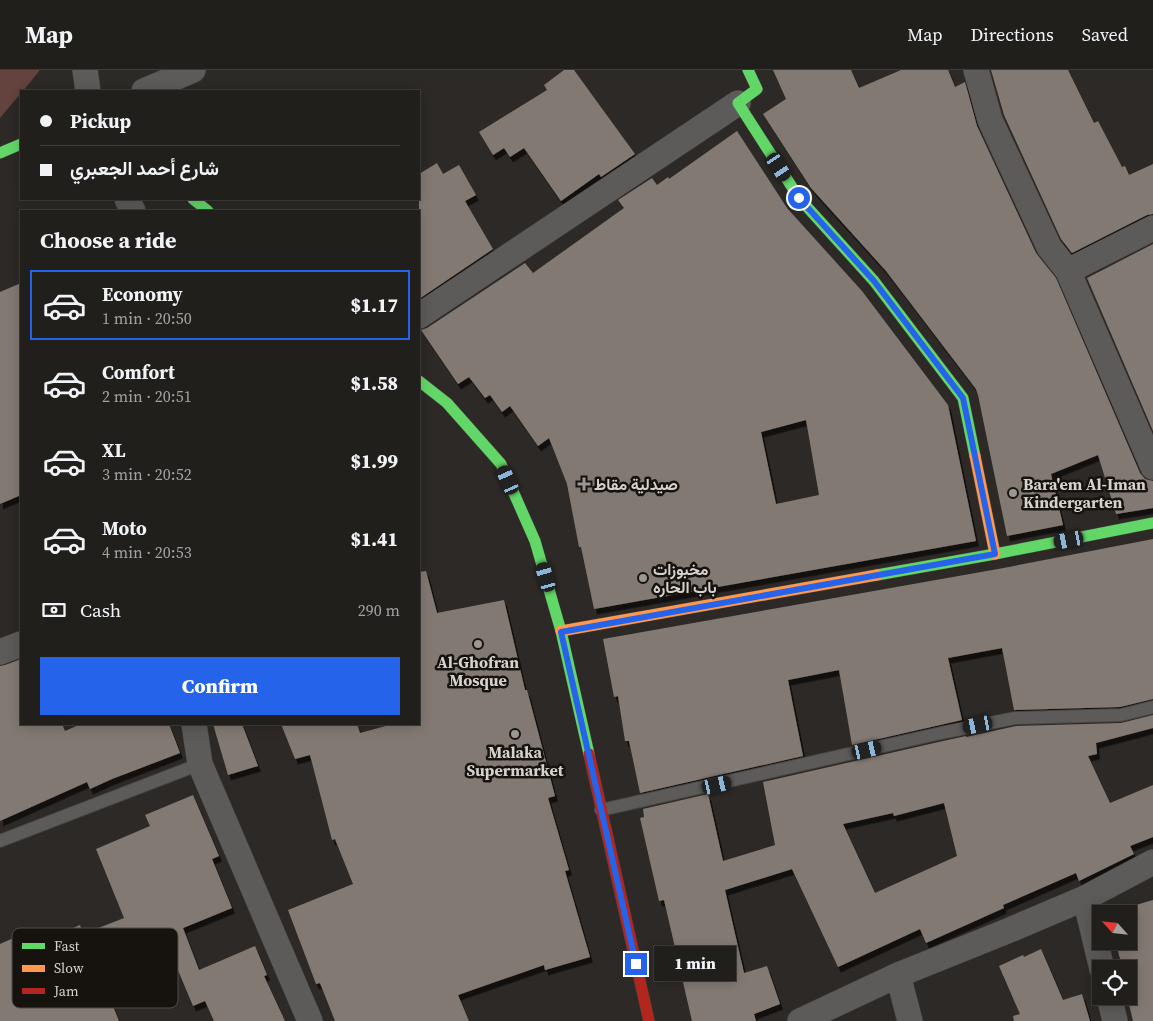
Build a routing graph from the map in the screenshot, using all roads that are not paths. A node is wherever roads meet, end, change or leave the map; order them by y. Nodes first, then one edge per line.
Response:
1 (85, 70) edge
2 (194, 70) edge
3 (748, 70) edge
4 (976, 70) edge
5 (88, 90) edge
6 (146, 90) edge
7 (738, 104) junction
8 (20, 144) edge
9 (0, 152) edge
10 (194, 200) edge
11 (207, 210) edge
12 (1153, 228) edge
13 (1068, 271) junction
14 (420, 315) edge
15 (420, 382) edge
16 (1153, 467) edge
17 (1153, 523) edge
18 (995, 554) junction
19 (561, 632) junction
20 (20, 644) edge
21 (0, 652) edge
22 (1153, 707) edge
23 (194, 725) edge
24 (200, 764) junction
25 (601, 810) junction
26 (0, 841) edge
27 (1153, 862) edge
28 (1085, 898) junction
29 (1100, 960) edge
30 (898, 975) junction
31 (1111, 1005) edge
32 (310, 1021) edge
33 (649, 1021) edge
34 (800, 1021) edge
35 (910, 1021) edge
36 (1115, 1021) edge

1 - 5 street
2 - 6 street
3 - 7 street
4 - 13 street
7 - 14 street
7 - 18 street
8 - 9 street
10 - 11 street
12 - 13 street
13 - 16 street
15 - 19 street
17 - 18 street
18 - 19 street
19 - 25 street
20 - 21 street
22 - 25 lane
23 - 24 street
24 - 26 lane
24 - 32 street
25 - 33 street
27 - 28 street
28 - 29 street
28 - 30 street
30 - 34 street
30 - 35 street
31 - 36 street

